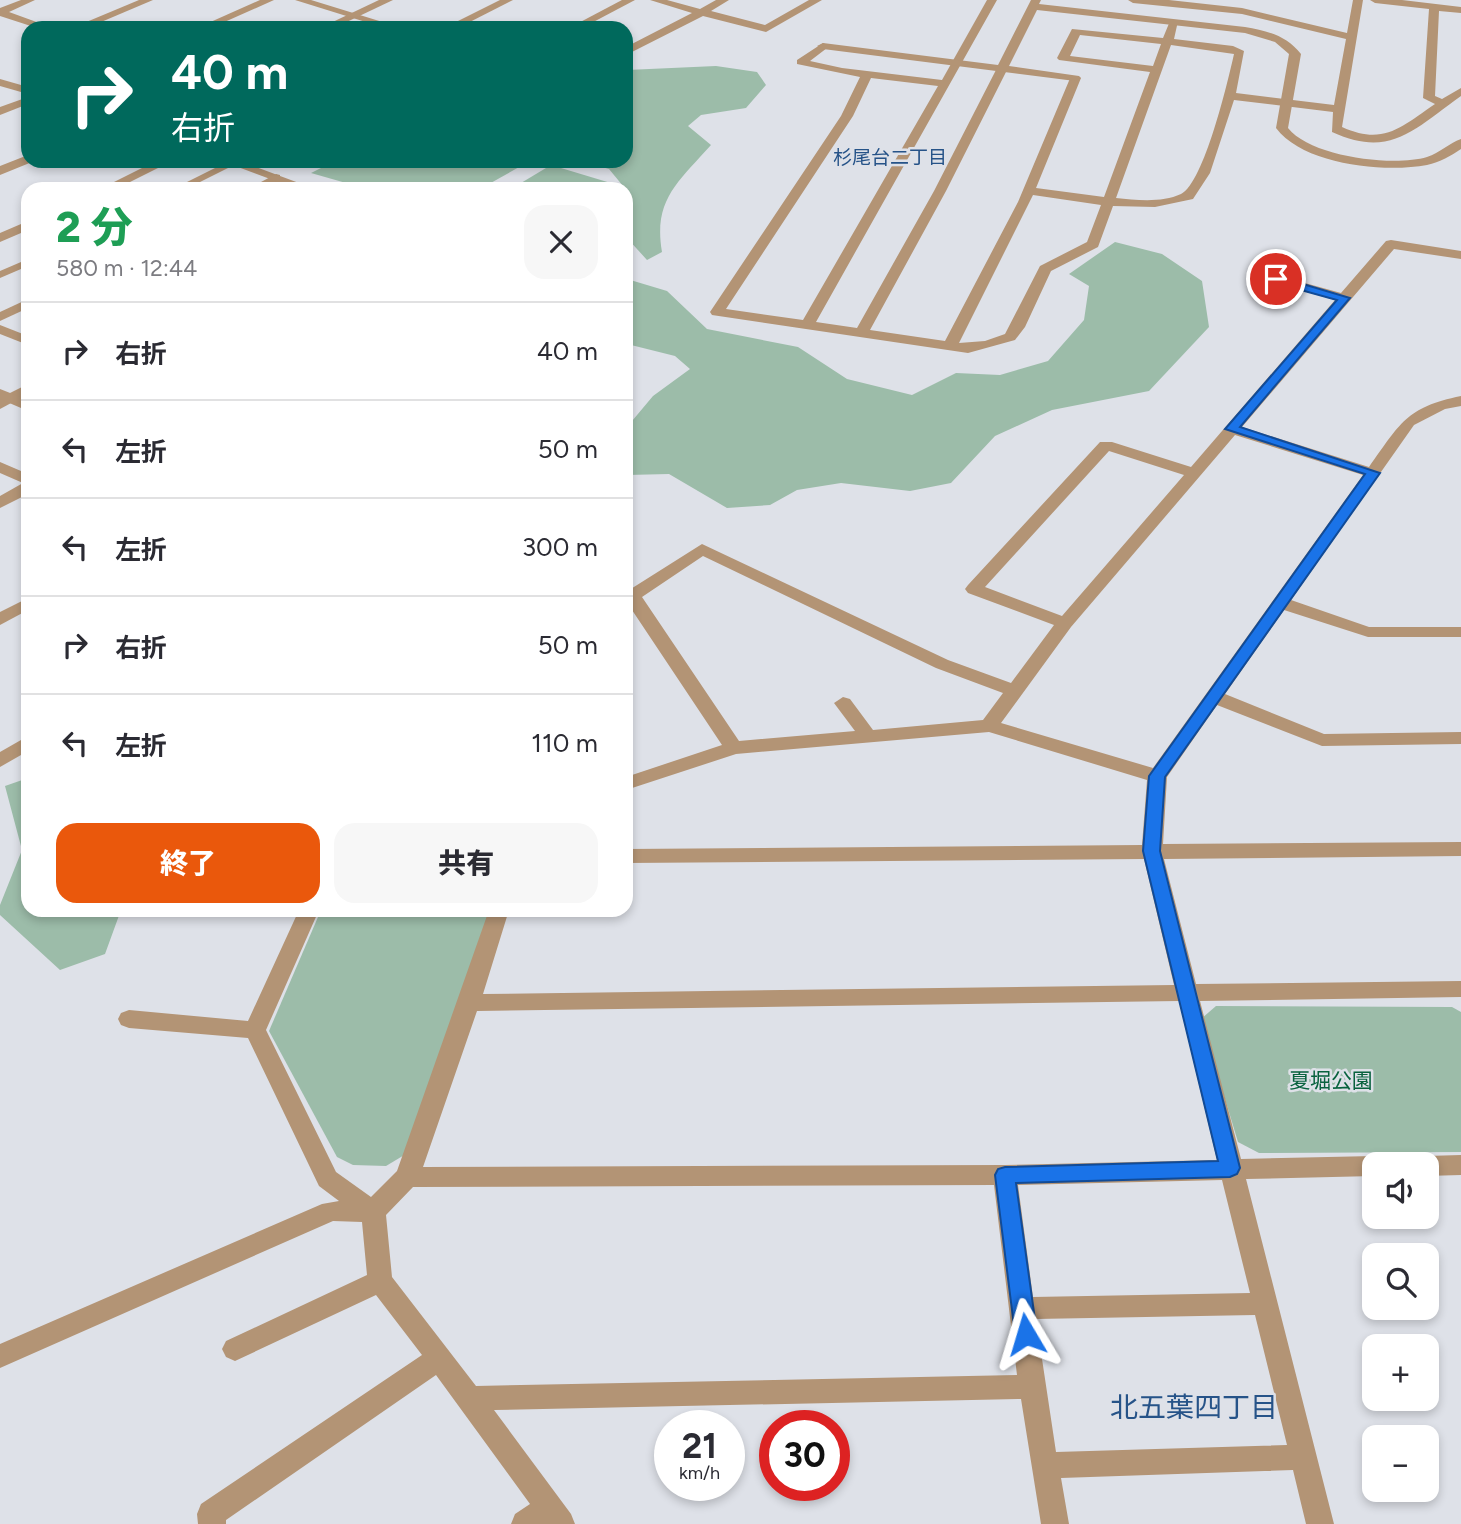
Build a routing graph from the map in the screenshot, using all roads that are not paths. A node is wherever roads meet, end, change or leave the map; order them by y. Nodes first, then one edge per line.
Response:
1 (30, 0) edge
2 (148, 0) edge
3 (269, 0) edge
4 (300, 0) edge
5 (388, 0) edge
6 (508, 0) edge
7 (630, 0) edge
8 (656, 0) edge
9 (724, 0) edge
10 (817, 0) edge
11 (992, 0) edge
12 (1133, 0) edge
13 (1358, 0) edge
14 (1375, 0) edge
15 (1035, 3) edge
16 (1434, 7) junction
17 (1461, 10) edge
18 (0, 12) edge
19 (701, 12) junction
20 (354, 15) junction
21 (27, 21) edge
22 (95, 21) edge
23 (219, 21) edge
24 (340, 21) edge
25 (374, 21) edge
26 (464, 21) edge
27 (588, 21) edge
28 (1174, 23) junction
29 (1352, 37) junction
30 (1168, 41) junction
31 (633, 48) edge
32 (956, 64) junction
33 (1000, 70) junction
34 (1158, 70) junction
35 (867, 75) junction
36 (0, 82) edge
37 (946, 84) junction
38 (21, 90) edge
39 (1461, 91) edge
40 (1230, 96) junction
41 (21, 103) edge
42 (1285, 103) junction
43 (1444, 103) junction
44 (1339, 109) junction
45 (0, 111) edge
46 (1461, 143) edge
47 (21, 162) edge
48 (151, 168) edge
49 (218, 168) edge
50 (247, 168) edge
51 (0, 171) edge
52 (276, 178) junction
53 (121, 182) edge
54 (191, 182) edge
55 (268, 182) edge
56 (288, 182) edge
57 (1029, 191) junction
58 (1108, 200) junction
59 (21, 228) edge
60 (0, 238) edge
61 (1461, 255) edge
62 (21, 265) edge
63 (0, 275) edge
64 (1276, 279) dead end
65 (1344, 298) junction
66 (21, 306) edge
67 (0, 317) edge
68 (807, 326) junction
69 (0, 329) edge
70 (861, 334) junction
71 (21, 338) edge
72 (950, 346) junction
73 (21, 391) edge
74 (3, 398) edge
75 (1461, 401) edge
76 (21, 404) edge
77 (1231, 429) junction
78 (0, 467) edge
79 (1195, 473) junction
80 (1373, 473) junction
81 (21, 477) edge
82 (21, 491) edge
83 (0, 503) edge
84 (633, 595) edge
85 (633, 597) edge
86 (1282, 603) junction
87 (21, 607) edge
88 (0, 620) edge
89 (1065, 623) junction
90 (1461, 632) edge
91 (1015, 691) junction
92 (1213, 696) junction
93 (843, 703) dead end
94 (989, 726) junction
95 (868, 736) junction
96 (1461, 738) edge
97 (21, 747) edge
98 (734, 748) junction
99 (0, 761) edge
100 (1157, 776) junction
101 (633, 782) edge
102 (1461, 849) edge
103 (1152, 851) junction
104 (633, 856) edge
105 (306, 917) edge
106 (497, 917) edge
107 (1461, 989) edge
108 (1185, 992) junction
109 (469, 1003) junction
110 (129, 1019) dead end
111 (255, 1030) junction
112 (1362, 1166) edge
113 (1230, 1168) junction
114 (1439, 1168) edge
115 (1459, 1171) edge
116 (1005, 1175) junction
117 (408, 1177) junction
118 (373, 1212) junction
119 (380, 1281) junction
120 (1264, 1304) junction
121 (1023, 1308) junction
122 (235, 1349) dead end
123 (0, 1356) edge
124 (439, 1358) junction
125 (1032, 1387) junction
126 (470, 1398) junction
127 (1303, 1457) junction
128 (1047, 1465) junction
129 (554, 1516) edge
130 (212, 1524) edge
131 (525, 1524) edge
132 (1055, 1524) edge
133 (1320, 1524) edge

1 - 18 street
2 - 22 street
3 - 23 street
4 - 20 street
5 - 20 street
6 - 26 street
7 - 27 street
8 - 19 street
9 - 19 street
10 - 19 street
11 - 32 street
12 - 29 street
13 - 29 street
14 - 16 street
15 - 28 street
15 - 33 street
16 - 17 street
16 - 43 street
18 - 21 street
19 - 31 street
20 - 24 street
20 - 25 street
28 - 30 street
28 - 42 street
29 - 44 street
30 - 34 street
30 - 34 street
30 - 40 street
32 - 33 street
32 - 35 street
32 - 37 street
33 - 57 street
33 - 70 street
34 - 58 street
35 - 37 street
35 - 68 street
36 - 38 street
37 - 68 street
39 - 43 street
40 - 42 street
40 - 58 street
41 - 45 street
42 - 44 street
42 - 46 street
43 - 44 street
47 - 51 street
48 - 53 street
49 - 54 street
50 - 52 street
52 - 55 street
52 - 56 street
57 - 58 street
57 - 72 street
58 - 72 street
59 - 60 street
61 - 65 street
62 - 63 street
64 - 65 street
65 - 77 street
66 - 67 street
68 - 70 street
69 - 71 street
70 - 72 street
73 - 74 street
74 - 76 street
75 - 80 street
77 - 79 street
77 - 80 street
78 - 81 street
79 - 89 street
79 - 89 street
80 - 86 street
82 - 83 street
84 - 91 street
85 - 98 street
86 - 90 street
86 - 92 street
87 - 88 street
89 - 91 street
91 - 94 street
92 - 96 street
92 - 100 street
93 - 95 street
94 - 95 street
94 - 100 street
95 - 98 street
97 - 99 street
98 - 101 street
100 - 103 street
102 - 103 street
103 - 104 street
103 - 108 street
105 - 111 street
106 - 109 street
107 - 108 street
108 - 109 street
108 - 113 street
109 - 117 street
110 - 111 street
111 - 118 street
112 - 113 street
113 - 116 street
113 - 120 street
114 - 115 street
116 - 117 street
116 - 121 street
117 - 118 street
118 - 119 street
118 - 123 street
119 - 122 street
119 - 124 street
120 - 121 street
120 - 127 street
121 - 125 street
124 - 126 street
124 - 130 street
125 - 126 street
125 - 128 street
126 - 129 street
127 - 128 street
127 - 133 street
128 - 132 street
129 - 131 street

